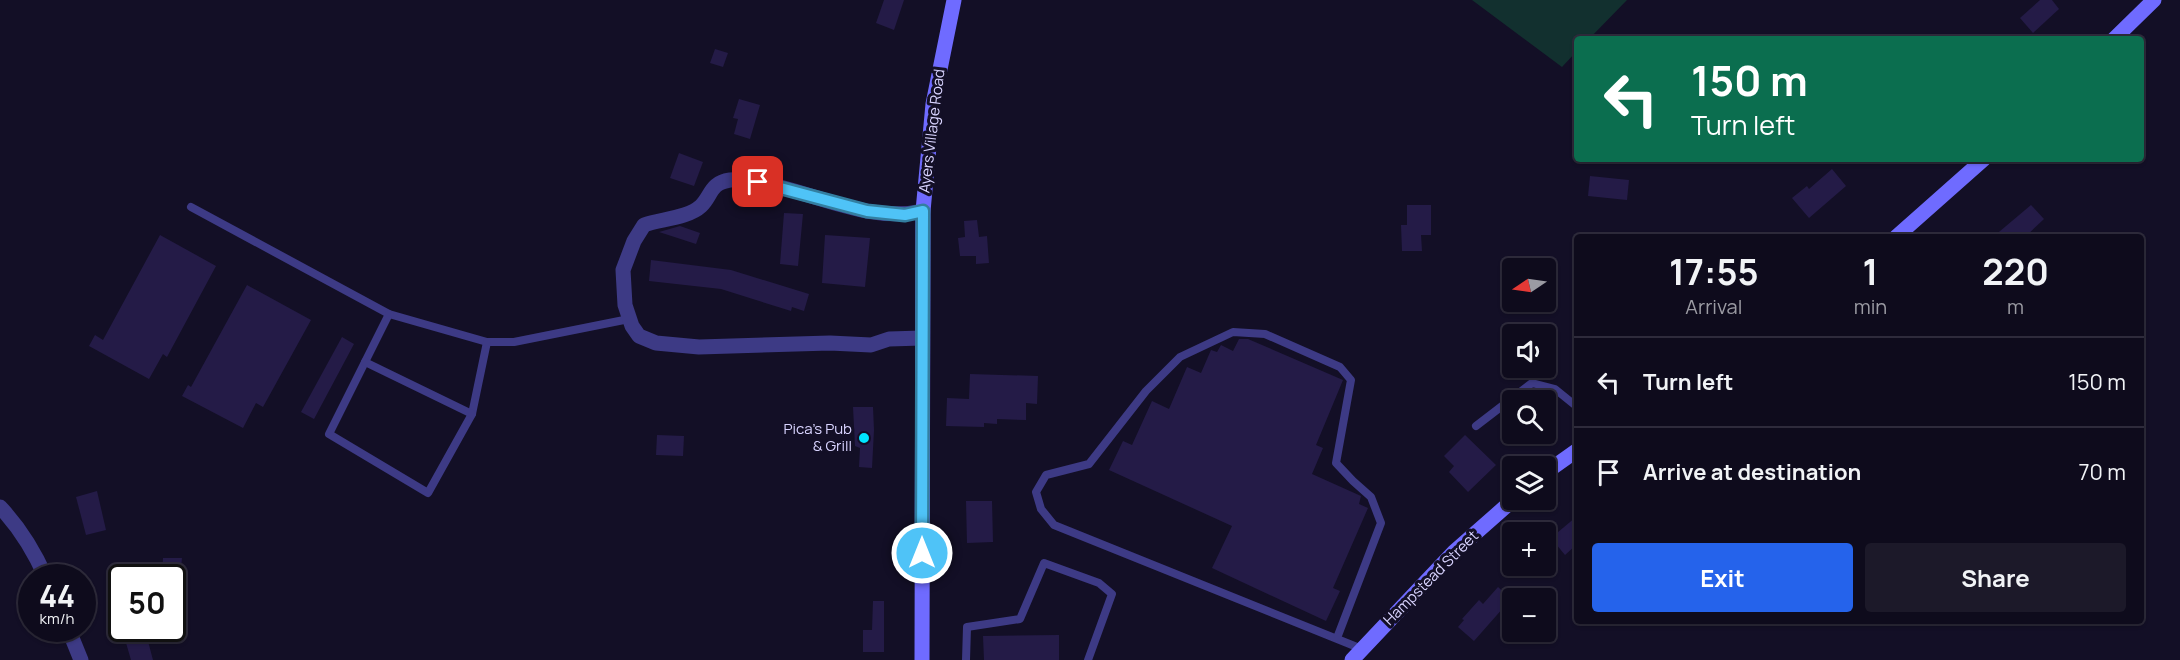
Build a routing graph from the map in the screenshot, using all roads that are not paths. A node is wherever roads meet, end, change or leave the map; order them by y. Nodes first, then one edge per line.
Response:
1 (954, 0) edge
2 (2154, 0) edge
3 (2117, 36) edge
4 (1981, 162) edge
5 (191, 207) dead end
6 (923, 211) junction
7 (1899, 234) edge
8 (388, 314) junction
9 (629, 319) junction
10 (922, 338) junction
11 (487, 342) junction
12 (365, 362) junction
13 (1574, 404) edge
14 (472, 414) junction
15 (1476, 426) dead end
16 (1574, 452) edge
17 (1556, 465) edge
18 (0, 507) edge
19 (1502, 510) edge
20 (39, 564) edge
21 (1337, 639) junction
22 (74, 642) edge
23 (1357, 654) edge
24 (81, 660) edge
25 (922, 660) edge
26 (966, 660) edge
27 (1088, 660) edge

1 - 6 main road, Ayers Village Road
2 - 3 main road
4 - 7 main road
5 - 8 lane
6 - 9 street
6 - 10 main road, Ayers Village Road
8 - 11 lane
8 - 12 lane
9 - 10 street
9 - 11 lane
10 - 25 main road, Ayers Village Road
11 - 14 lane
12 - 14 lane
12 - 14 lane
13 - 15 lane
16 - 17 main road
18 - 20 street
19 - 23 main road, Hampstead Street
21 - 21 lane
21 - 23 lane
22 - 24 street
26 - 27 lane

